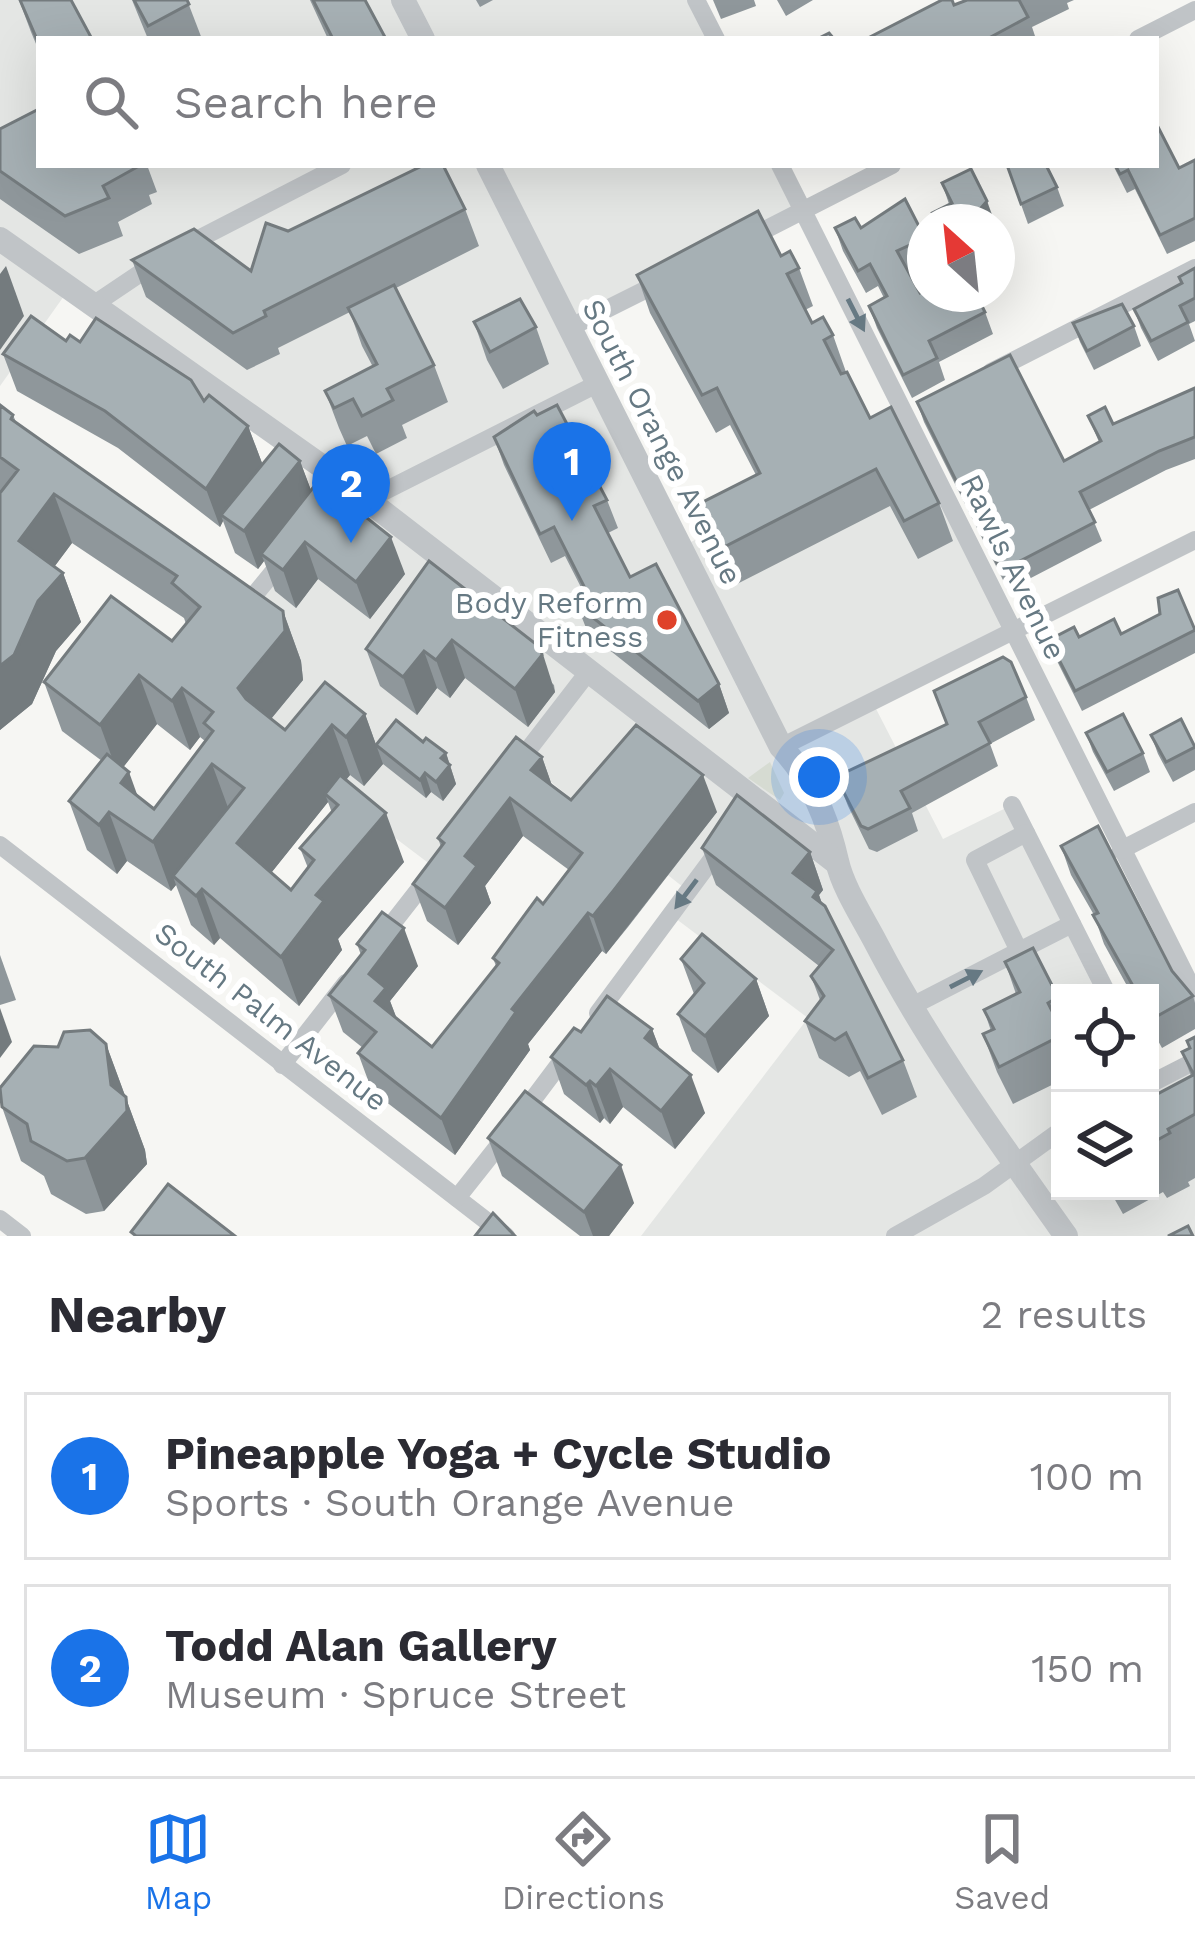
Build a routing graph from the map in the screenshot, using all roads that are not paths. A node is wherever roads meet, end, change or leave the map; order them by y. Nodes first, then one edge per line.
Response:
1 (404, 0) edge
2 (696, 0) edge
3 (1195, 10) edge
4 (422, 36) edge
5 (714, 36) edge
6 (1144, 36) edge
7 (336, 168) edge
8 (490, 168) edge
9 (782, 168) edge
10 (886, 168) edge
11 (803, 210) junction
12 (0, 239) edge
13 (719, 253) edge
14 (1195, 268) edge
15 (677, 274) edge
16 (93, 304) junction
17 (571, 327) junction
18 (599, 382) junction
19 (968, 384) edge
20 (927, 405) edge
21 (907, 415) junction
22 (367, 500) junction
23 (1195, 540) edge
24 (298, 541) edge
25 (256, 593) edge
26 (1010, 634) junction
27 (589, 671) junction
28 (782, 747) junction
29 (499, 787) edge
30 (1012, 805) dead end
31 (1195, 812) edge
32 (744, 816) junction
33 (1026, 833) junction
34 (0, 844) edge
35 (1121, 850) junction
36 (448, 853) edge
37 (831, 858) junction
38 (1072, 924) junction
39 (1019, 951) junction
40 (1102, 984) edge
41 (1195, 994) edge
42 (912, 1006) junction
43 (1195, 1061) edge
44 (282, 1064) junction
45 (1159, 1078) edge
46 (1051, 1137) edge
47 (1014, 1162) junction
48 (457, 1198) junction
49 (0, 1220) edge
50 (22, 1236) edge
51 (506, 1236) edge
52 (895, 1236) edge
53 (1066, 1236) edge

1 - 4 street
2 - 5 street
3 - 6 street
7 - 16 street
8 - 17 street, South Orange Avenue
9 - 11 street, Rawls Avenue
10 - 11 street
11 - 13 street
11 -> 21 street, Rawls Avenue
12 - 16 street
14 - 19 street
15 - 17 street
16 - 22 street
17 - 18 street, South Orange Avenue
18 - 22 street
18 - 28 street, South Orange Avenue
20 - 21 street
21 - 26 street, Rawls Avenue
22 - 27 street
23 - 26 street
24 - 25 street
26 - 28 street
26 - 35 street, Rawls Avenue
27 - 29 street
27 - 32 street
28 - 37 street, South Orange Avenue
30 - 33 street
31 - 35 street
32 - 37 street
32 -> 48 street
33 - 38 street
33 - 39 street
34 - 44 street, South Palm Avenue
35 - 41 street, Rawls Avenue
36 - 44 street
37 - 42 street, South Orange Avenue
38 - 39 street
38 - 40 street
42 -> 39 street
42 - 47 street, South Orange Avenue
43 - 45 street
44 - 48 street, South Palm Avenue
46 - 47 street
47 - 52 street
47 - 53 street, South Orange Avenue
48 - 51 street, South Palm Avenue
49 - 50 street

